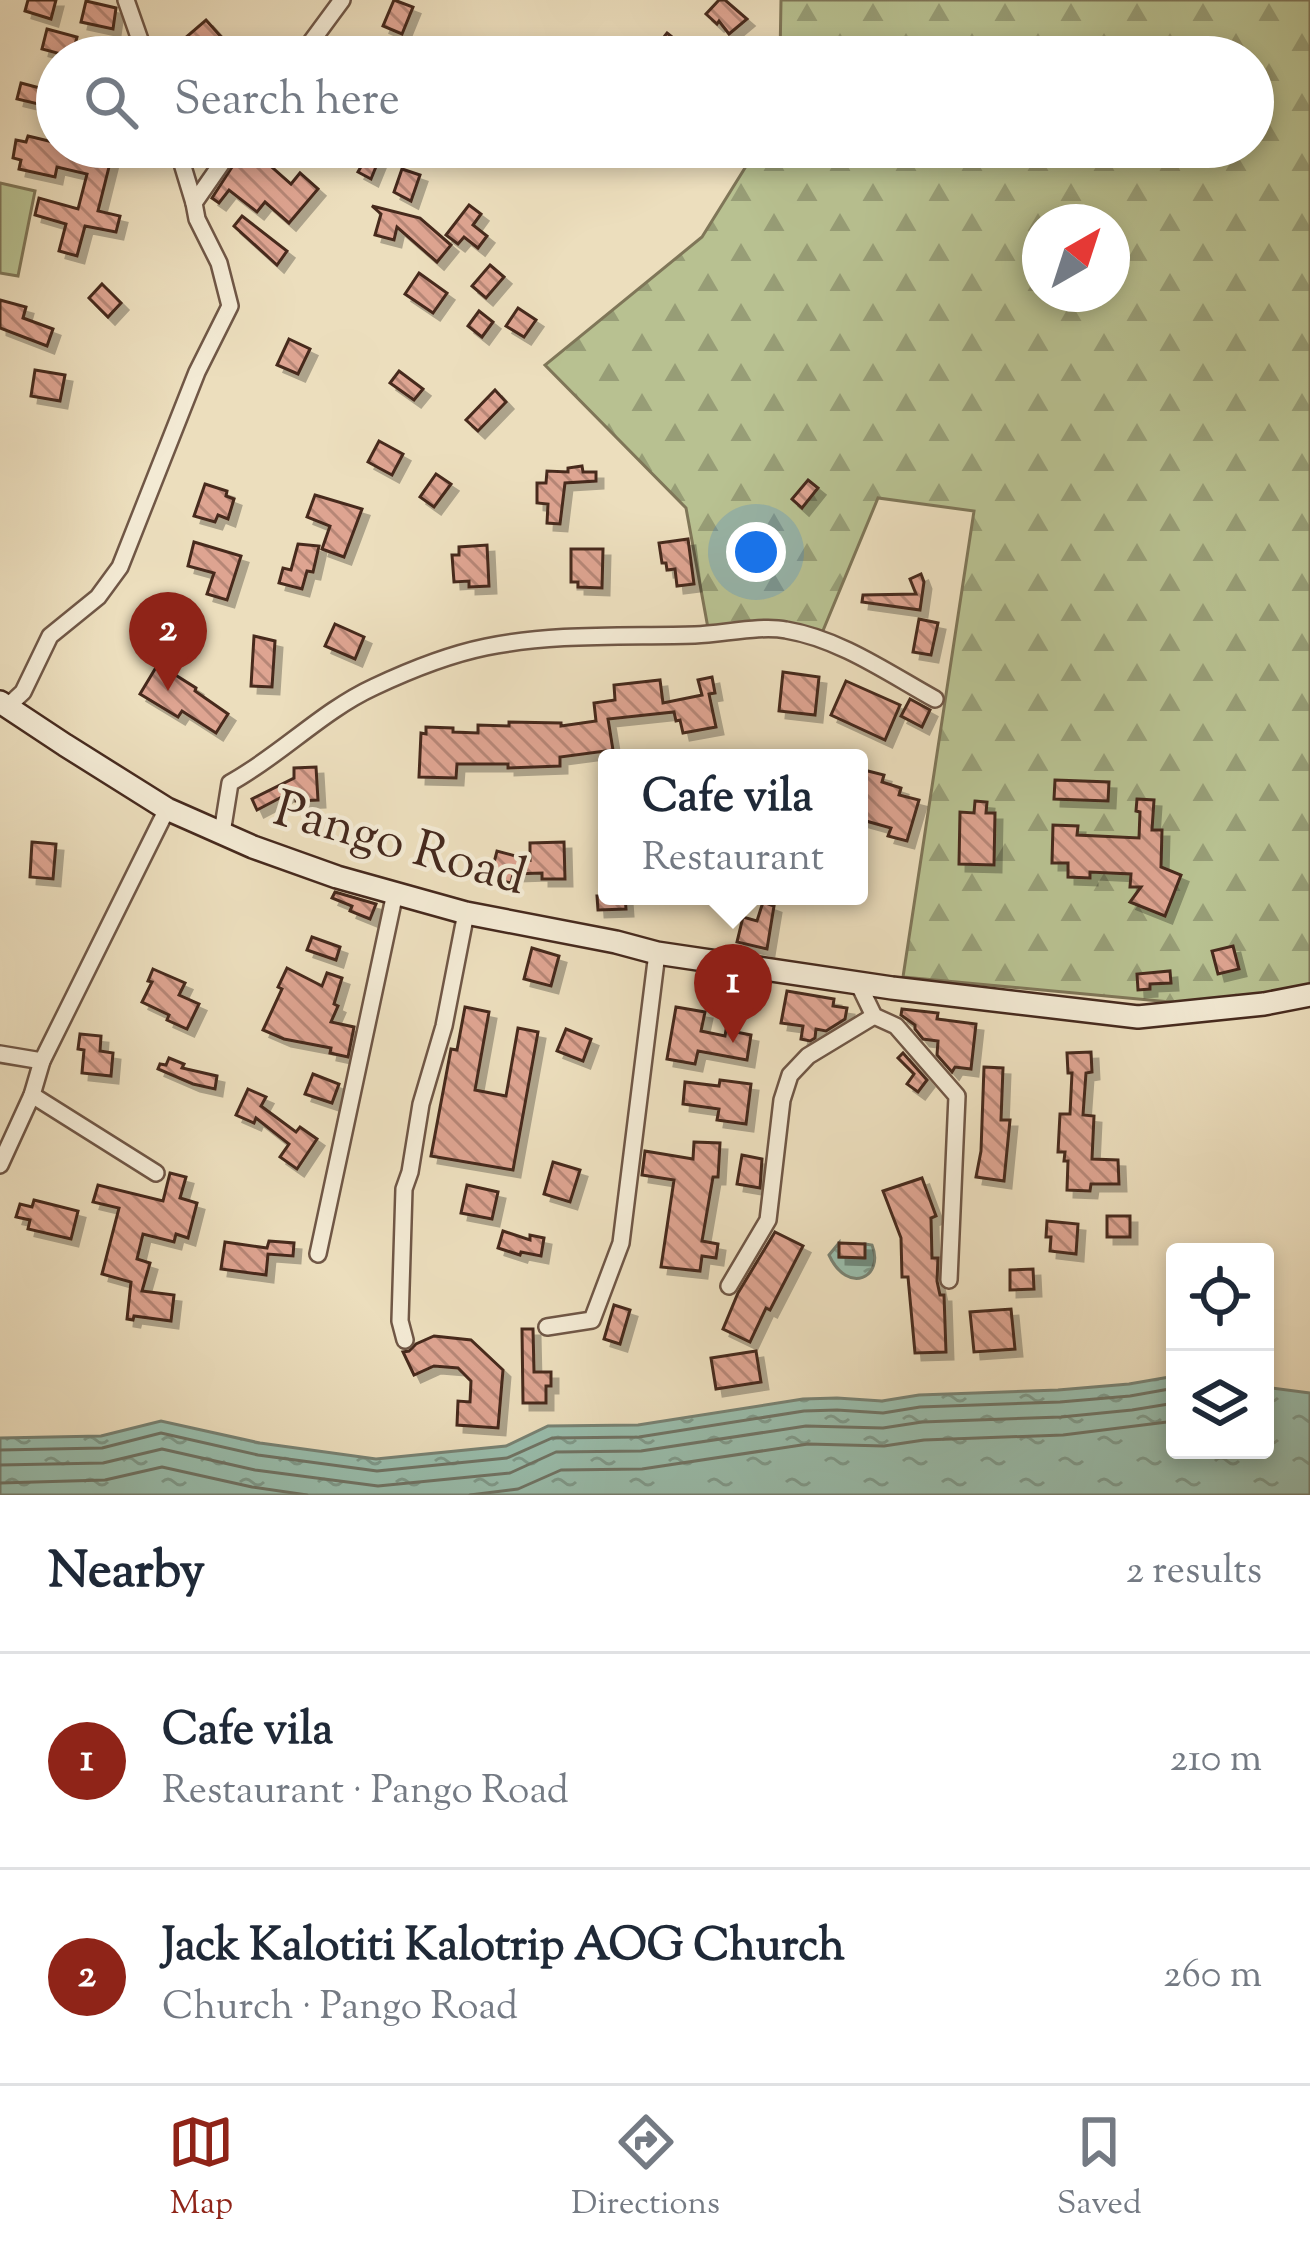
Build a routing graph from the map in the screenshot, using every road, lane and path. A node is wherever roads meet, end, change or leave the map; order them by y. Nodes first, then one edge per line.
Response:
1 (126, 0) edge
2 (342, 0) edge
3 (139, 36) edge
4 (315, 36) edge
5 (183, 168) edge
6 (218, 168) edge
7 (194, 203) junction
8 (934, 699) dead end
9 (4, 704) edge
10 (167, 808) junction
11 (222, 833) junction
12 (395, 893) junction
13 (466, 913) junction
14 (657, 952) junction
15 (858, 983) junction
16 (1310, 995) edge
17 (874, 1016) junction
18 (0, 1054) edge
19 (42, 1061) junction
20 (32, 1096) junction
21 (0, 1166) edge
22 (156, 1173) dead end
23 (318, 1254) dead end
24 (949, 1280) dead end
25 (729, 1286) dead end
26 (547, 1327) dead end
27 (405, 1340) dead end

1 - 3 street
2 - 4 street
5 - 7 street
6 - 7 street
7 - 9 street
8 - 11 street
9 - 10 street, Pango Road
10 - 11 street, Pango Road
10 - 19 street
11 - 12 street, Pango Road
12 - 13 street, Pango Road
12 - 23 street
13 - 14 street, Pango Road
13 - 27 street
14 - 15 street, Pango Road
14 - 26 street
15 - 16 street, Pango Road
15 - 17 street
17 - 24 street
17 - 25 street
18 - 19 street
19 - 20 street
20 - 21 street
20 - 22 street

